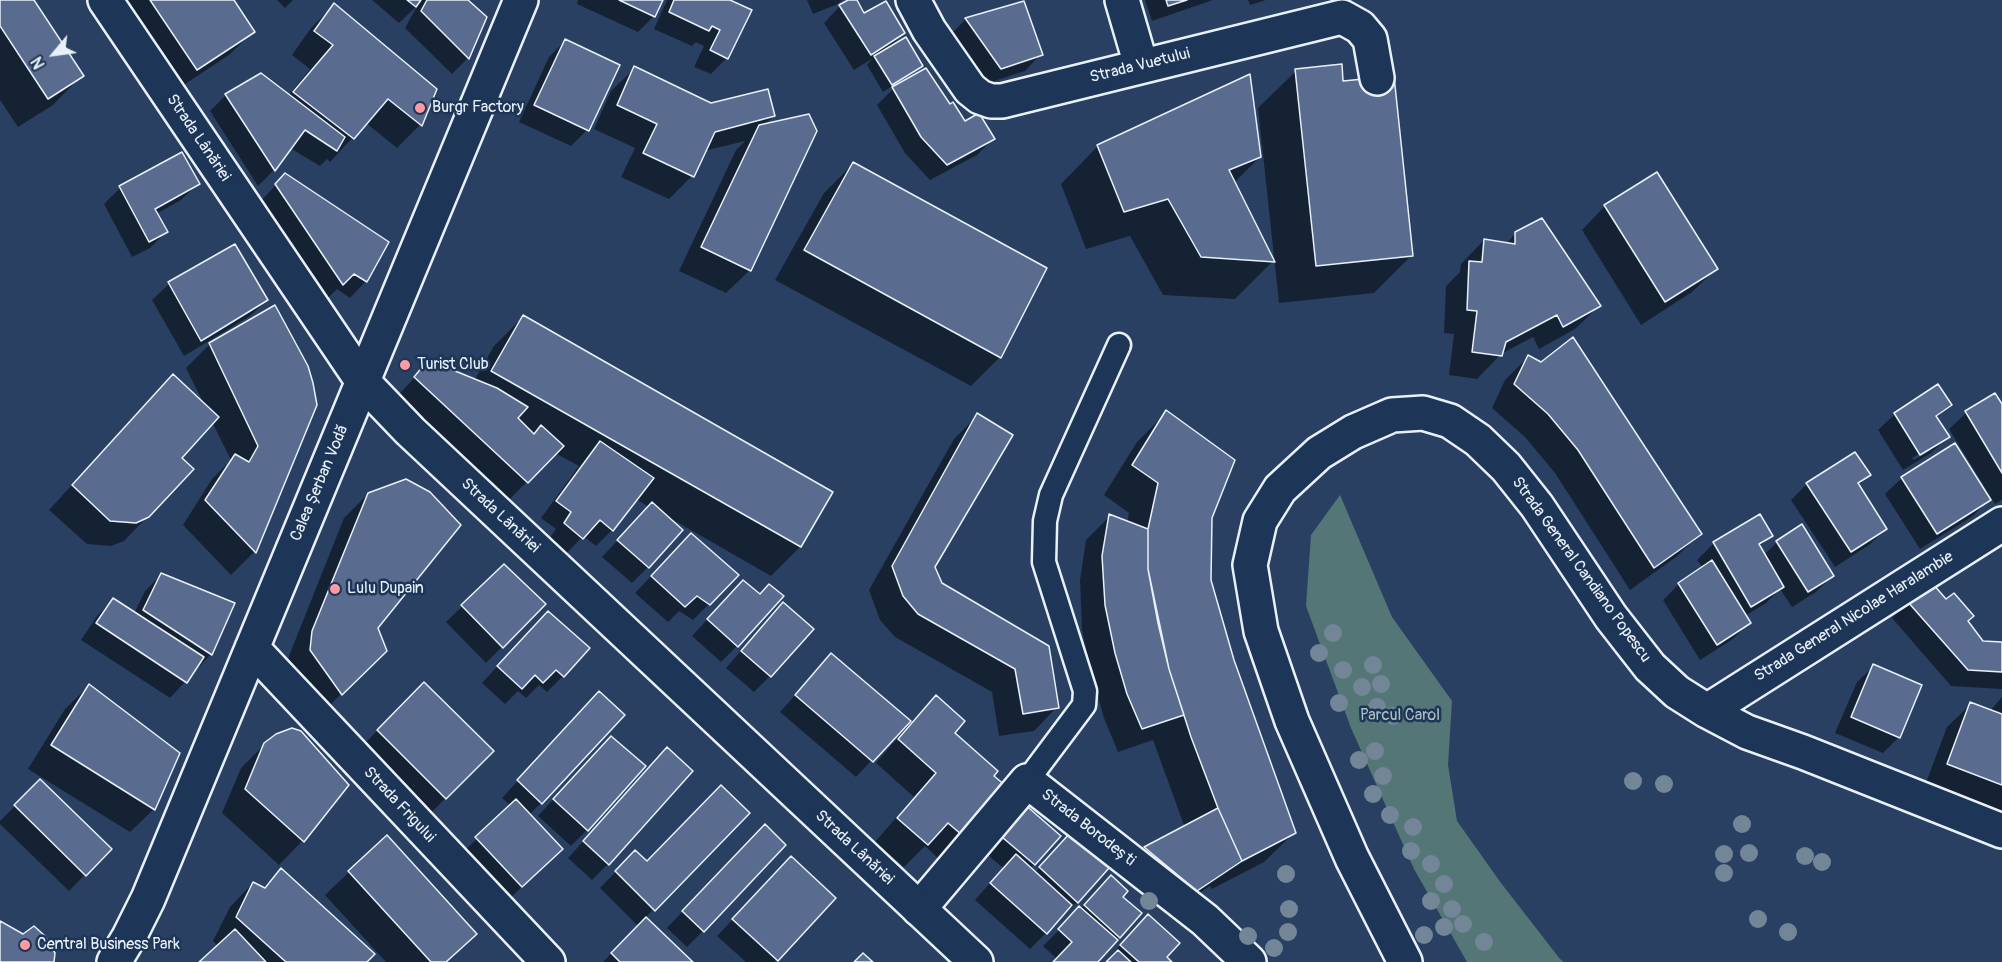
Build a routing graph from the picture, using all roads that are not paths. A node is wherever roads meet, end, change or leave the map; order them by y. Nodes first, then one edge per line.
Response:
1 (105, 0) edge
2 (521, 0) edge
3 (913, 0) edge
4 (1122, 0) edge
5 (1141, 65) junction
6 (1377, 78) dead end
7 (1119, 345) dead end
8 (363, 382) junction
9 (2002, 524) edge
10 (252, 648) junction
11 (1707, 711) junction
12 (1027, 781) junction
13 (2002, 831) edge
14 (919, 909) junction
15 (114, 962) edge
16 (548, 962) edge
17 (976, 962) edge
18 (1249, 962) edge
19 (1405, 962) edge

1 - 8 street, Strada Lânăriei
2 - 8 street, Calea Șerban Vodă
3 - 5 street, Strada Vuetului
4 - 5 street
5 - 6 street, Strada Vuetului
7 - 12 lane
8 - 10 street, Calea Șerban Vodă
8 - 14 street, Strada Lânăriei
9 - 11 street, Strada General Nicolae Haralambie
10 - 15 street, Calea Șerban Vodă
10 - 16 street, Strada Frigului
11 - 13 street, Strada General Candiano Popescu
11 - 19 street, Strada General Candiano Popescu
12 - 14 street, Strada Borodești
12 - 18 street, Strada Borodești
14 - 17 street, Strada Lânăriei

